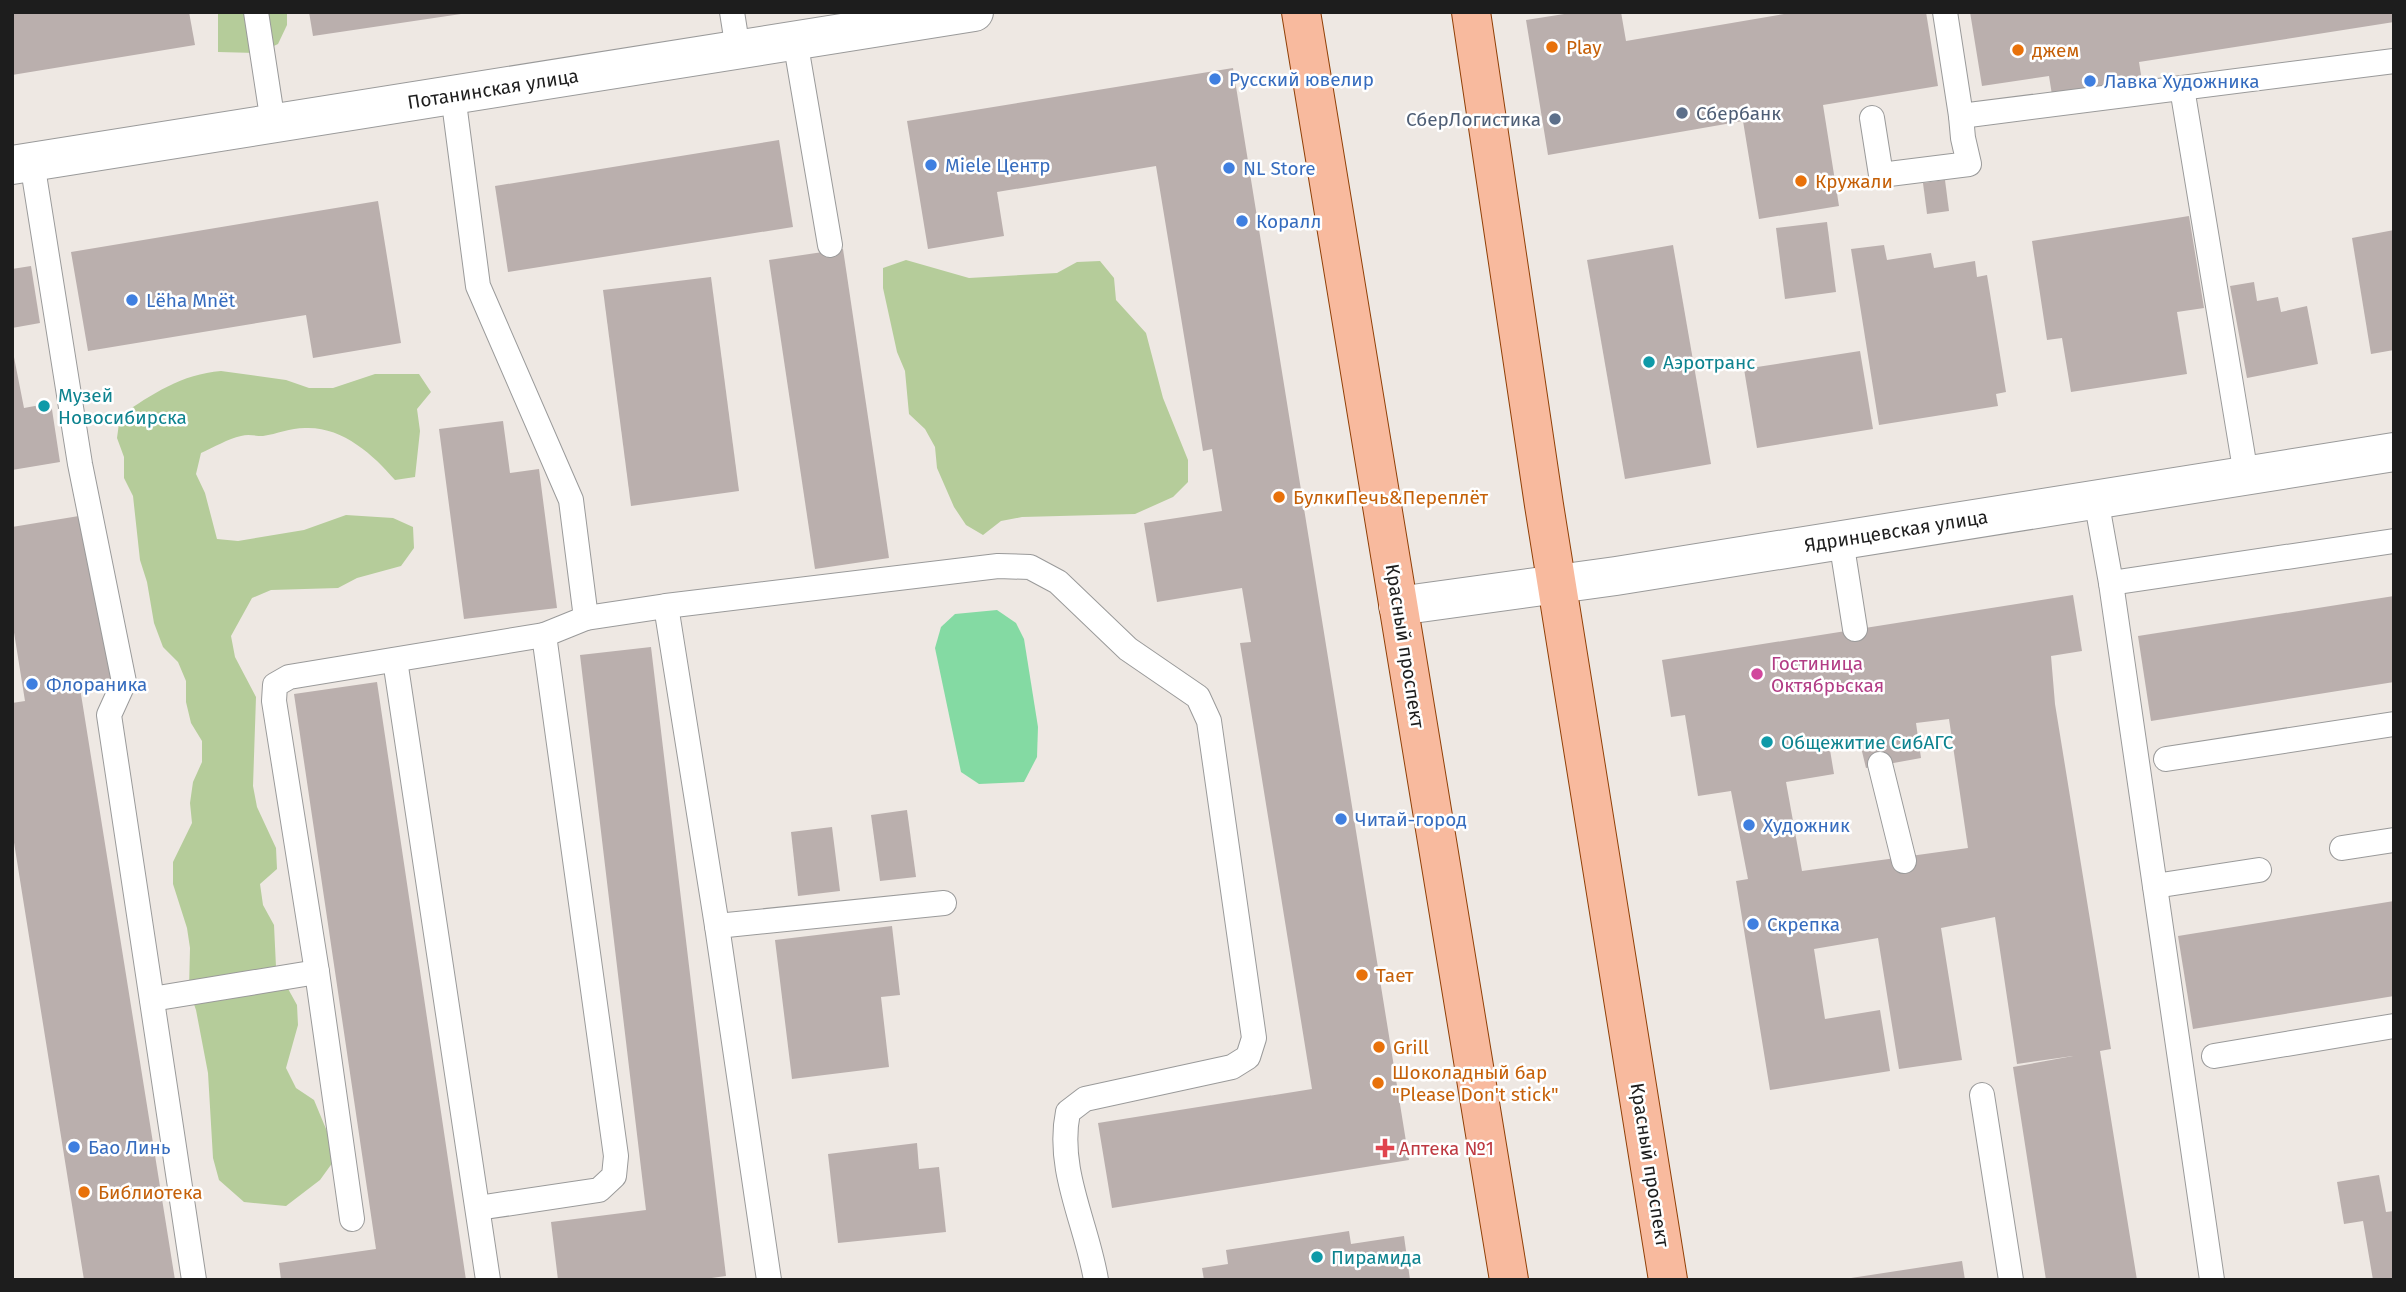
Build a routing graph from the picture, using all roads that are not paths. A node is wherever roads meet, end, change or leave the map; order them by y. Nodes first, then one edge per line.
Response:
1 (256, 12) edge
2 (732, 12) edge
3 (974, 12) edge
4 (1301, 12) edge
5 (1471, 12) edge
6 (1945, 12) edge
7 (795, 40) junction
8 (738, 50) junction
9 (2394, 61) edge
10 (2182, 88) junction
11 (453, 95) junction
12 (1961, 116) junction
13 (1872, 118) dead end
14 (273, 123) junction
15 (22, 163) edge
16 (830, 244) dead end
17 (2394, 452) edge
18 (2246, 475) junction
19 (2096, 499) junction
20 (1841, 540) junction
21 (2394, 541) edge
22 (2111, 583) junction
23 (1559, 584) junction
24 (666, 606) junction
25 (1398, 606) junction
26 (586, 618) junction
27 (1854, 629) dead end
28 (544, 635) junction
29 (395, 660) junction
30 (2394, 724) edge
31 (2166, 759) dead end
32 (1880, 764) dead end
33 (2394, 840) edge
34 (2342, 848) dead end
35 (1904, 861) dead end
36 (2259, 870) dead end
37 (2155, 886) junction
38 (944, 903) dead end
39 (717, 926) junction
40 (317, 972) junction
41 (152, 999) junction
42 (2394, 1026) edge
43 (2214, 1056) dead end
44 (1982, 1095) dead end
45 (478, 1208) junction
46 (352, 1219) dead end
47 (194, 1280) edge
48 (488, 1280) edge
49 (769, 1280) edge
50 (1096, 1280) edge
51 (1509, 1280) edge
52 (1668, 1280) edge
53 (2011, 1280) edge
54 (2212, 1280) edge

1 - 14 lane
2 - 8 lane
3 - 7 street, Потанинская улица
4 - 25 main road, Красный проспект
5 - 23 main road, Красный проспект
6 - 12 lane
7 - 8 street, Потанинская улица
7 - 16 lane
8 - 11 street, Потанинская улица
9 - 10 lane
10 - 12 lane
10 - 18 lane
11 - 14 street, Потанинская улица
11 - 26 lane
12 - 13 lane
14 - 15 street, Потанинская улица
15 - 41 lane
17 - 18 street, Ядринцевская улица
18 - 19 street, Ядринцевская улица
19 - 20 street, Ядринцевская улица
19 - 22 lane
20 - 23 street, Ядринцевская улица
20 - 27 lane
21 - 22 lane
22 - 37 lane
23 - 25 street, Ядринцевская улица
23 - 52 main road, Красный проспект
24 - 26 lane
24 - 39 lane
24 - 50 lane
25 - 51 main road, Красный проспект
26 - 28 lane
28 - 29 lane
28 - 45 lane
29 - 40 lane
29 - 45 lane
30 - 31 lane
32 - 35 lane
33 - 34 lane
36 - 37 lane
37 - 54 lane
38 - 39 lane
39 - 49 lane
40 - 41 lane
40 - 46 lane
41 - 47 lane
42 - 43 lane
44 - 53 lane
45 - 48 lane

